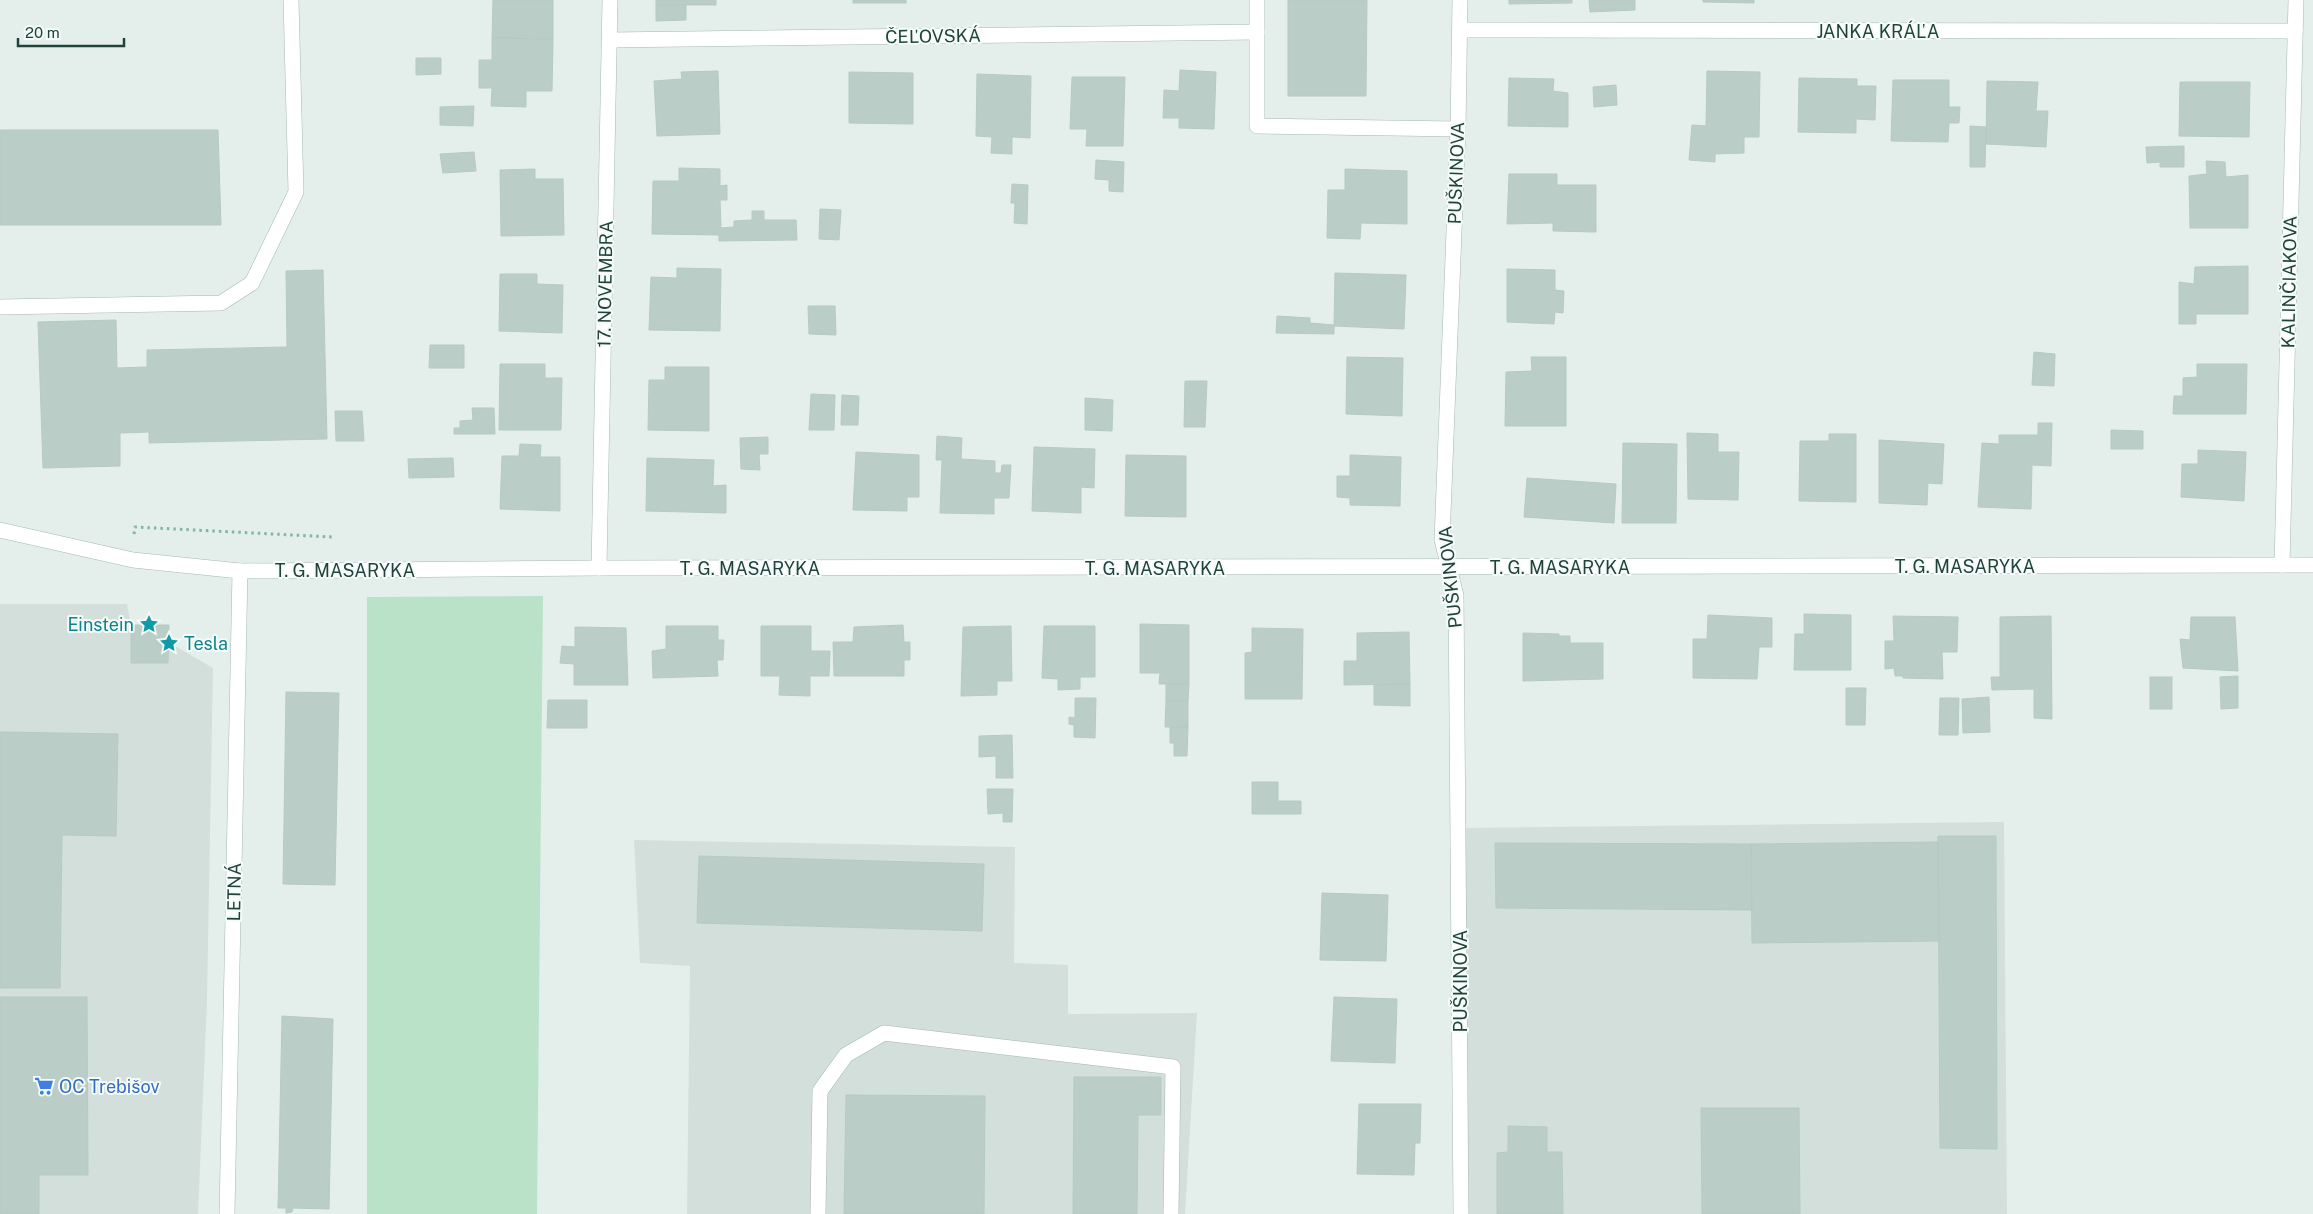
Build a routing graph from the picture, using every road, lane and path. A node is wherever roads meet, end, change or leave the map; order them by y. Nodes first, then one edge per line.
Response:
1 (291, 0) edge
2 (610, 0) edge
3 (1256, 0) edge
4 (1460, 0) edge
5 (2296, 0) edge
6 (1461, 30) junction
7 (2295, 31) junction
8 (1257, 32) junction
9 (610, 40) junction
10 (1458, 129) junction
11 (0, 307) edge
12 (135, 527) dead end
13 (0, 530) edge
14 (332, 537) dead end
15 (2282, 565) junction
16 (2313, 565) edge
17 (1448, 567) junction
18 (599, 568) junction
19 (240, 571) junction
20 (227, 1214) edge
21 (818, 1214) edge
22 (1172, 1214) edge
23 (1461, 1214) edge

1 - 11 street
2 - 9 street, 17. NOVEMBRA
3 - 8 street
4 - 6 street, PUŠKINOVA
5 - 7 street, KALINČIAKOVA
6 - 7 street, JANKA KRÁĽA
6 - 10 street, PUŠKINOVA
7 - 15 street, KALINČIAKOVA
8 - 9 street, ČEĽOVSKÁ
8 - 10 street
9 - 18 street, 17. NOVEMBRA
10 - 17 street, PUŠKINOVA
12 - 14 path
13 - 19 street, T. G. MASARYKA
15 - 16 street, T. G. MASARYKA
15 - 17 street, T. G. MASARYKA
17 - 18 street, T. G. MASARYKA
17 - 23 street, PUŠKINOVA
18 - 19 street, T. G. MASARYKA
19 - 20 street, LETNÁ
21 - 22 street

